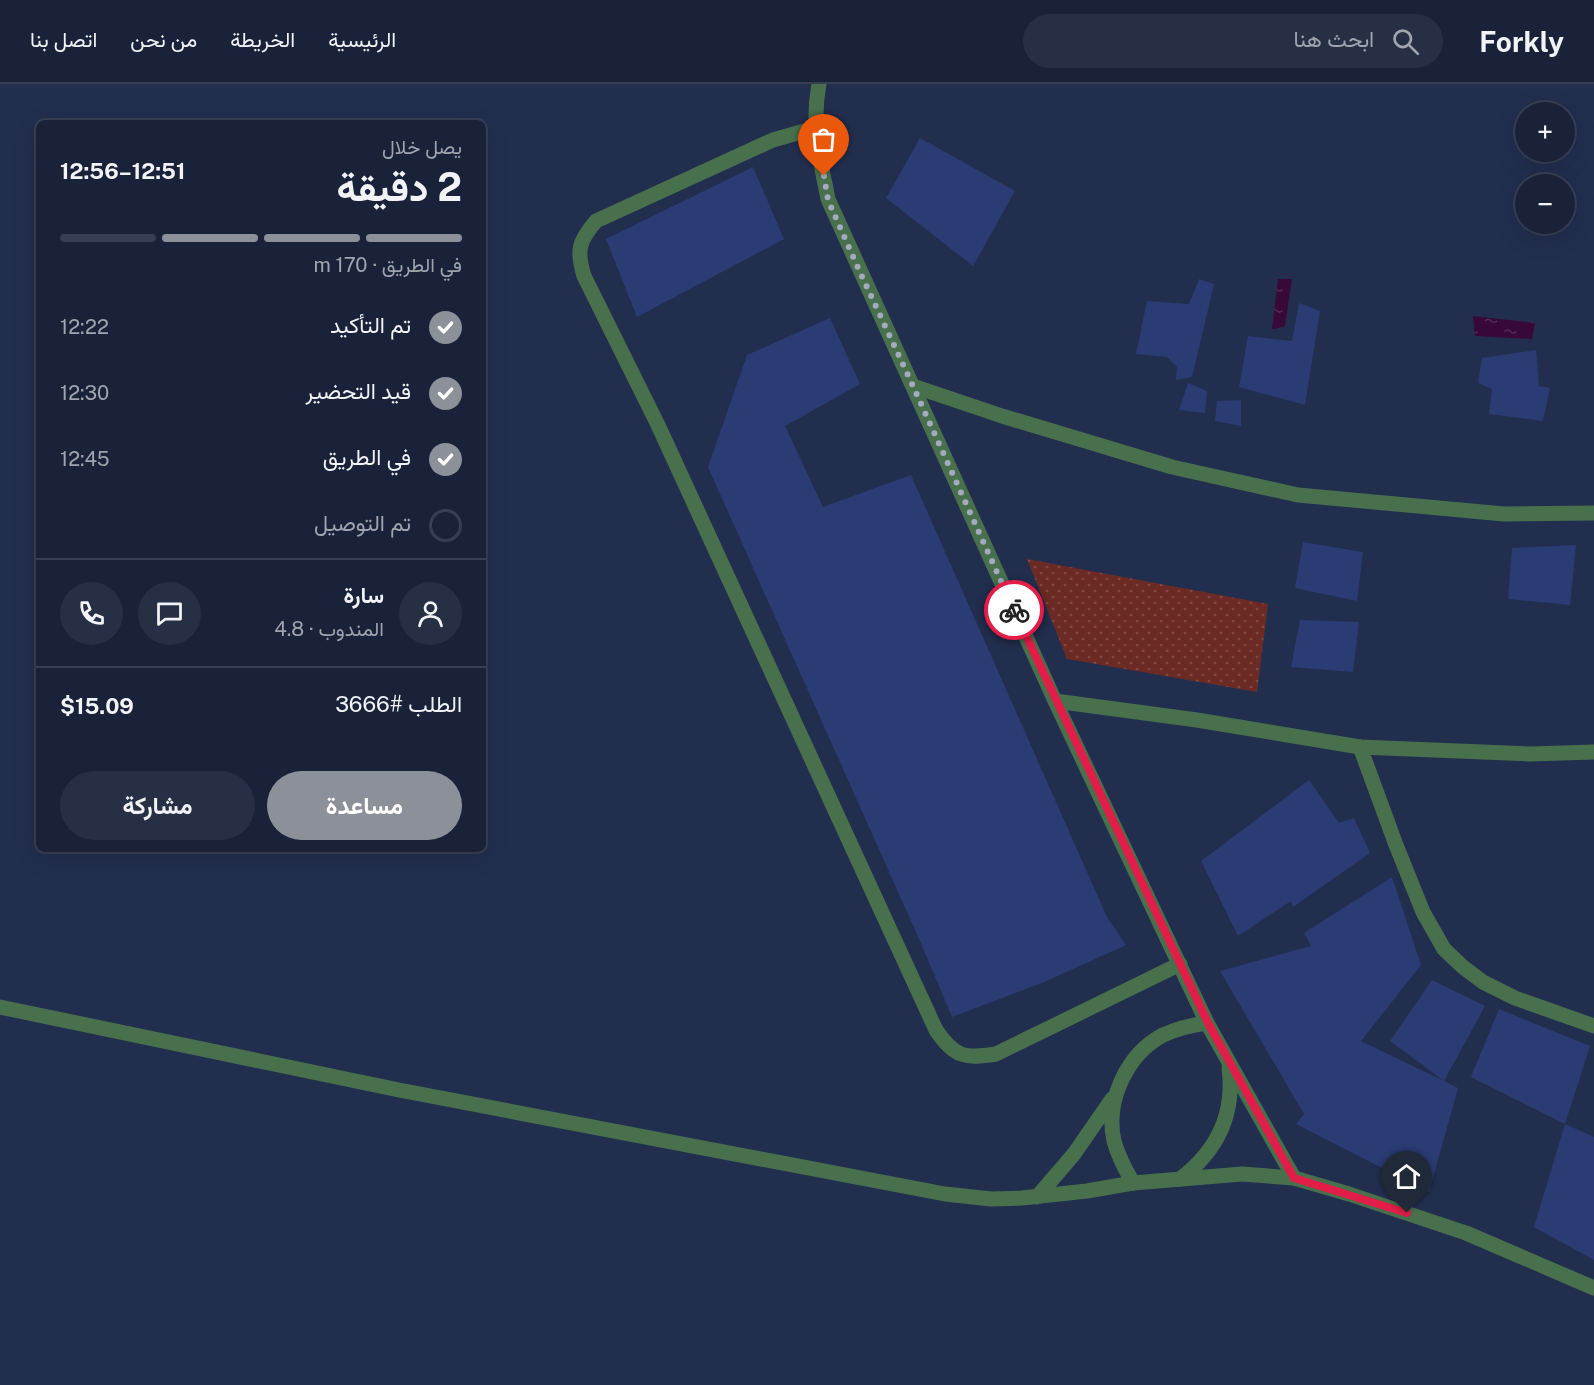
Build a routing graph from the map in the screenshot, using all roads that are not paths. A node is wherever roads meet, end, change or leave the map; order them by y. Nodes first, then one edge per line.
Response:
1 (819, 84) edge
2 (815, 128) junction
3 (913, 386) junction
4 (1594, 513) edge
5 (1055, 701) junction
6 (1360, 747) junction
7 (1594, 752) edge
8 (1180, 964) junction
9 (0, 1007) edge
10 (1208, 1023) junction
11 (1594, 1026) edge
12 (1228, 1061) junction
13 (1117, 1091) junction
14 (1294, 1178) junction
15 (1180, 1179) junction
16 (1133, 1183) junction
17 (1037, 1197) junction
18 (1594, 1288) edge

1 - 2 street
2 - 3 street
2 - 8 street
3 - 4 street
3 - 5 street
5 - 6 street
5 - 8 street
6 - 7 street
6 - 11 street
8 - 10 street
9 - 17 street
10 - 12 street
10 - 13 street
12 - 14 street
12 - 15 street
13 - 16 street
13 - 17 street
14 - 15 street
14 - 18 street
15 - 16 street
16 - 17 street

